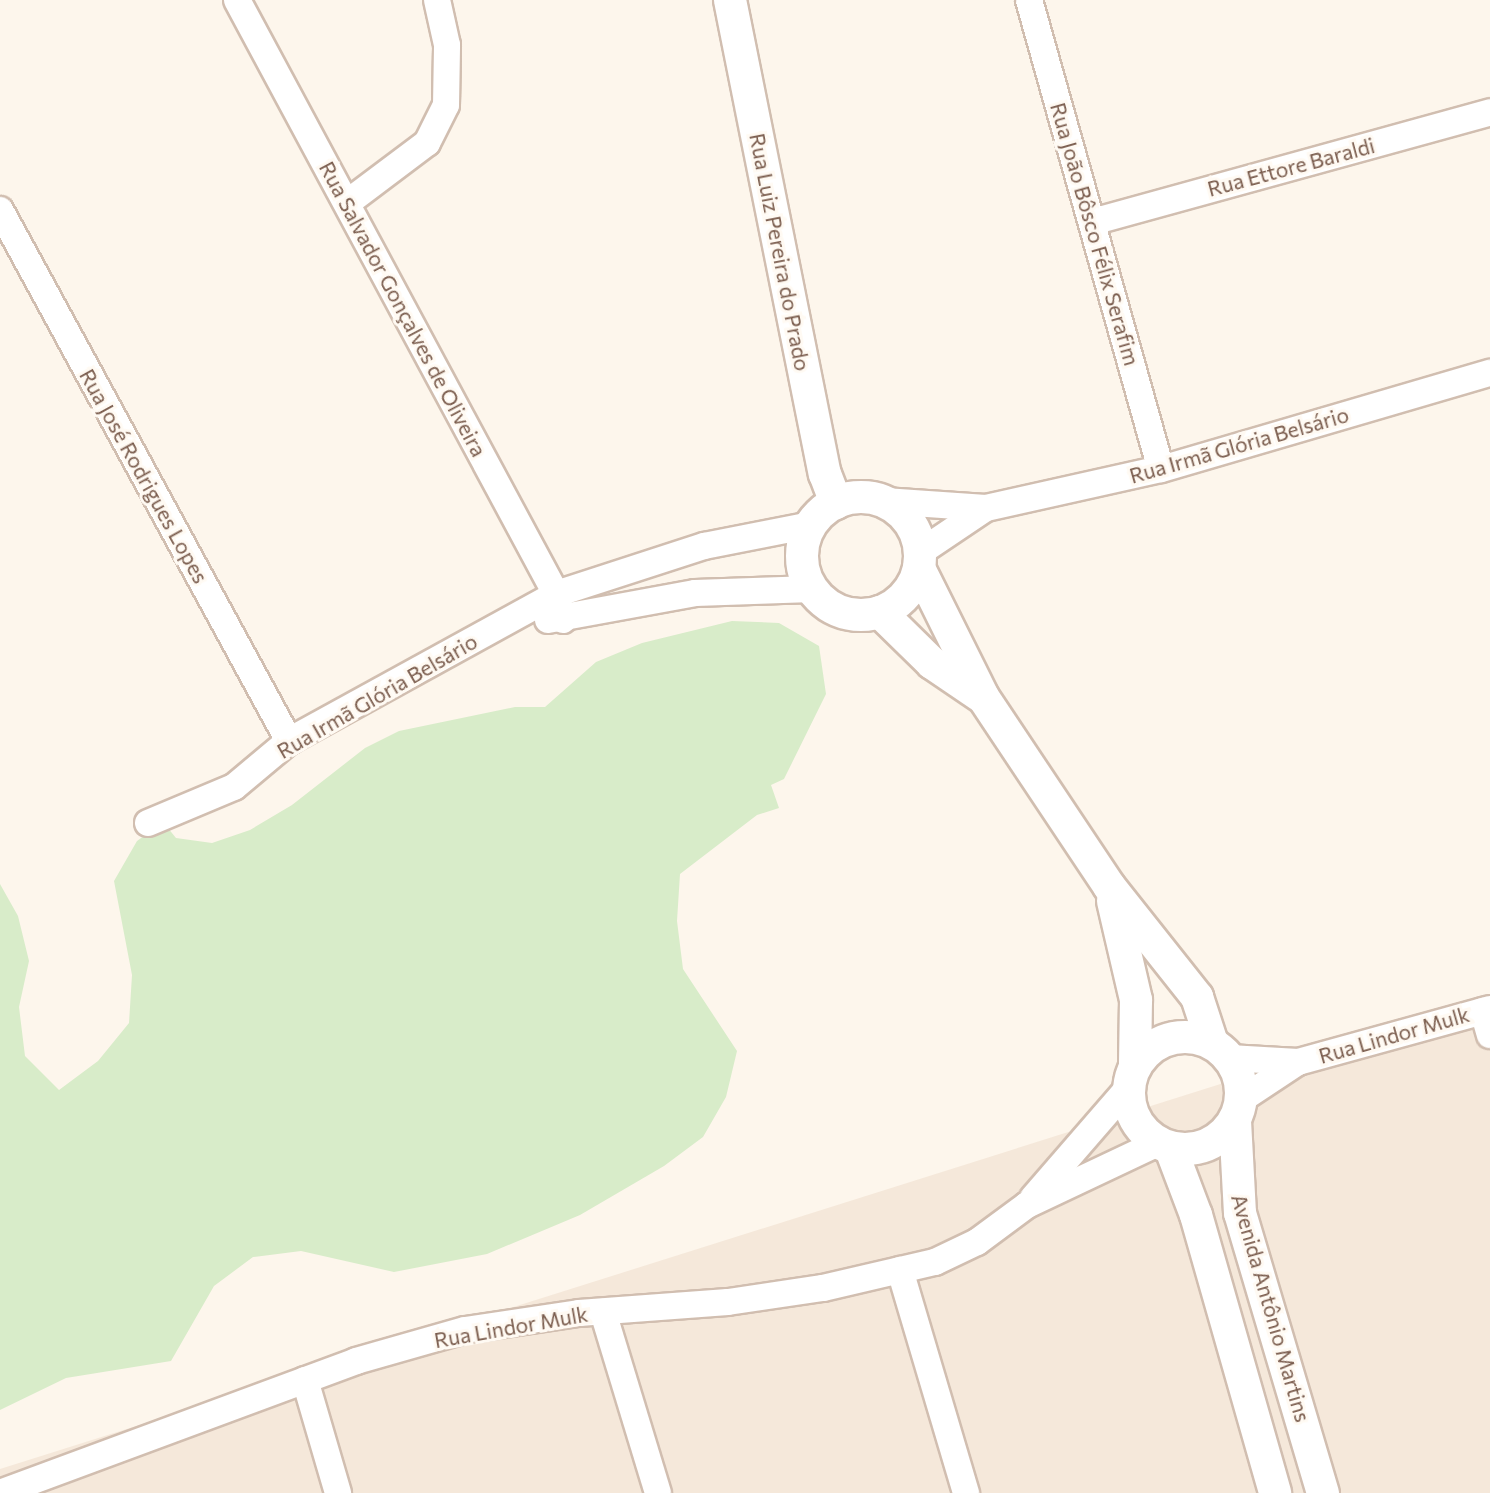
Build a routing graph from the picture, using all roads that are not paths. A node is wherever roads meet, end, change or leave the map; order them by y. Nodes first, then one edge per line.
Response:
1 (237, 0) edge
2 (437, 0) edge
3 (730, 0) edge
4 (1029, 0) edge
5 (1490, 112) edge
6 (347, 203) junction
7 (0, 210) edge
8 (1092, 222) junction
9 (1490, 373) edge
10 (1161, 469) junction
11 (884, 501) junction
12 (836, 503) junction
13 (986, 508) junction
14 (811, 525) junction
15 (920, 560) junction
16 (812, 589) junction
17 (556, 594) junction
18 (880, 612) junction
19 (512, 620) junction
20 (563, 620) junction
21 (983, 697) junction
22 (289, 741) junction
23 (148, 823) dead end
24 (1109, 886) junction
25 (1487, 1010) edge
26 (1490, 1035) edge
27 (1221, 1051) junction
28 (1298, 1062) junction
29 (1132, 1077) junction
30 (1238, 1110) junction
31 (1164, 1146) junction
32 (1027, 1205) junction
33 (900, 1270) junction
34 (603, 1312) junction
35 (304, 1380) junction
36 (13, 1491) edge
37 (338, 1493) edge
38 (658, 1493) edge
39 (966, 1493) edge
40 (1275, 1493) edge
41 (1323, 1493) edge

1 - 6 street, Rua Salvador Gonçalves de Oliveira
2 - 6 street
3 - 12 street, Rua Luiz Pereira do Prado
4 - 8 street, Rua João Bôsco Félix Serafim
5 - 8 street, Rua Ettore Baraldi
6 - 17 street, Rua Salvador Gonçalves de Oliveira
7 - 22 street, Rua José Rodrigues Lopes
8 - 10 street, Rua João Bôsco Félix Serafim
9 - 10 street, Rua Irmã Glória Belsário
10 - 13 street, Rua Irmã Glória Belsário
11 - 12 street
11 - 13 street, Rua Irmã Glória Belsário
11 - 15 street
12 - 14 street
13 - 15 street, Rua Irmã Glória Belsário
14 - 16 street
14 - 17 street, Rua Irmã Glória Belsário
15 - 18 street
15 - 21 street
16 - 18 street
16 - 20 street, Rua Irmã Glória Belsário
17 - 19 street, Rua Irmã Glória Belsário
17 - 20 street, Rua Salvador Gonçalves de Oliveira
18 - 21 street
19 - 20 street, Rua Irmã Glória Belsário
19 - 22 street, Rua Irmã Glória Belsário
21 - 24 street
22 - 23 street, Rua Irmã Glória Belsário
24 - 27 street
24 - 29 street
25 - 26 street
25 - 28 street, Rua Lindor Mulk
27 - 28 street, Rua Lindor Mulk
27 - 29 street
27 - 30 street
28 - 30 street, Rua Lindor Mulk
29 - 31 street
29 - 32 street, Rua Lindor Mulk
30 - 31 street
30 - 41 street, Avenida Antônio Martins
31 - 32 street, Rua Lindor Mulk
31 - 40 street
32 - 33 street, Rua Lindor Mulk
33 - 34 street, Rua Lindor Mulk
33 - 39 street
34 - 35 street, Rua Lindor Mulk
34 - 38 street
35 - 36 street, Rua Lindor Mulk
35 - 37 street

